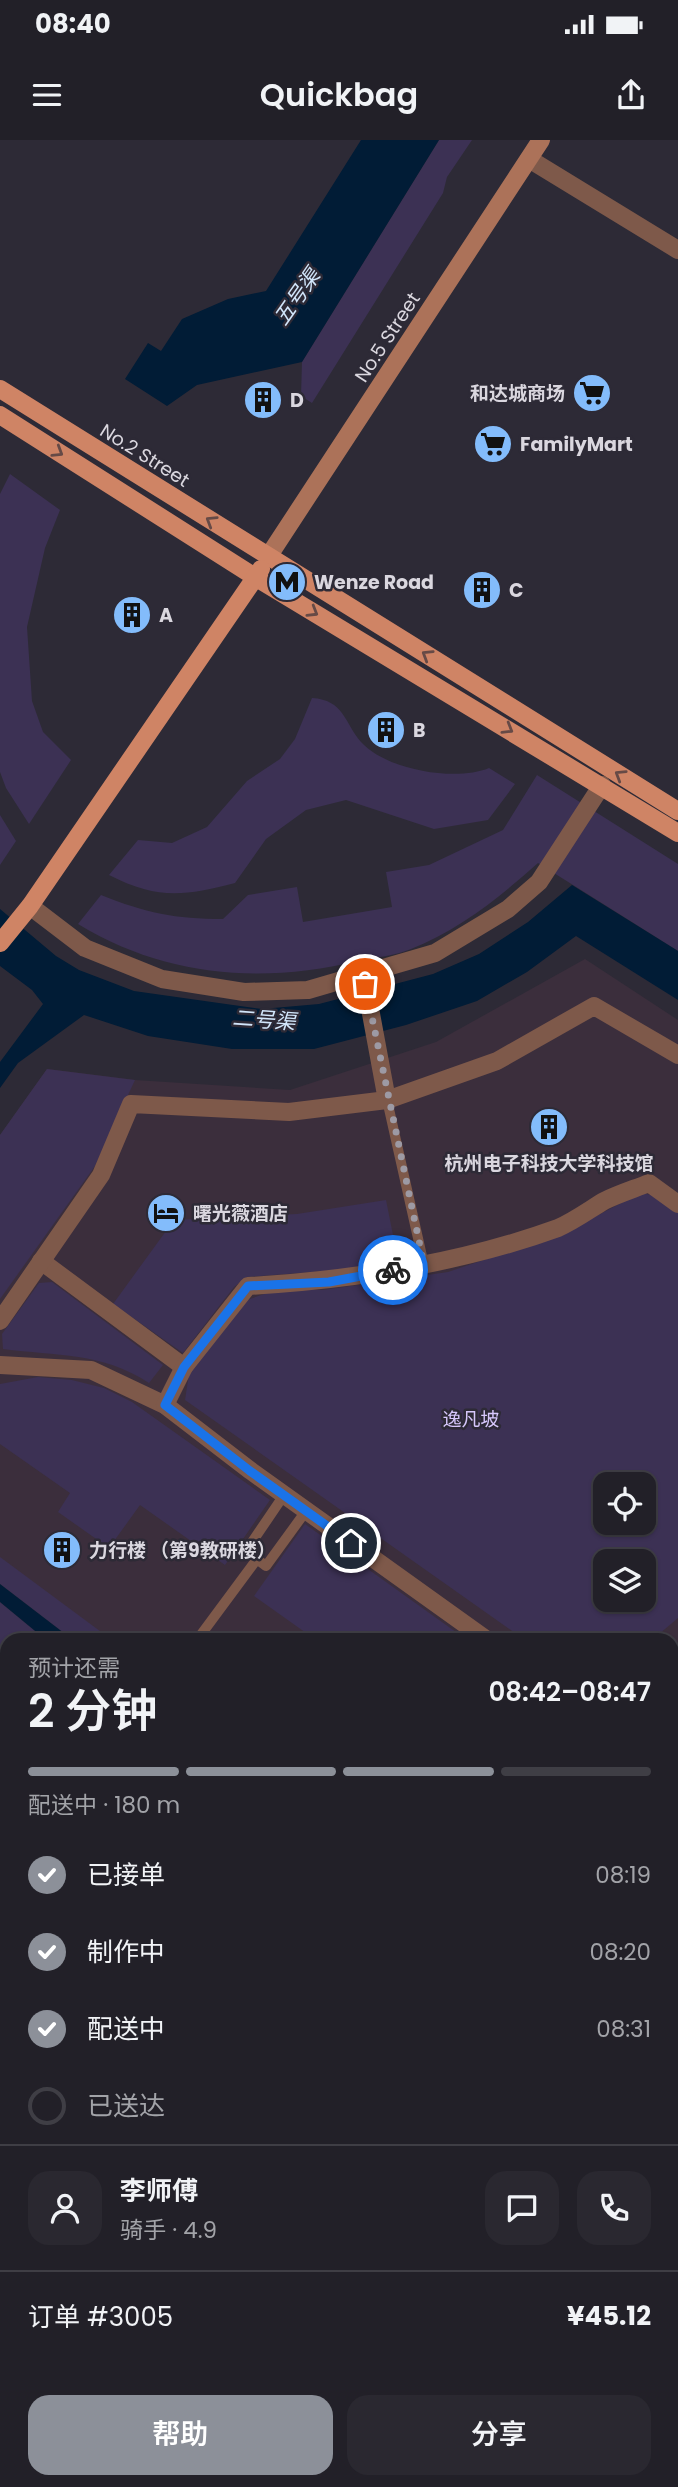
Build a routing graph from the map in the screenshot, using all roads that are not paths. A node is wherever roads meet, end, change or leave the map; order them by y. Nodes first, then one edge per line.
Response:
1 (541, 140) edge
2 (529, 159) junction
3 (678, 250) edge
4 (0, 389) edge
5 (0, 415) edge
6 (268, 558) junction
7 (255, 577) junction
8 (602, 785) junction
9 (678, 811) edge
10 (678, 833) edge
11 (27, 909) junction
12 (0, 943) edge
13 (365, 980) junction
14 (678, 1055) edge
15 (387, 1100) junction
16 (678, 1204) edge
17 (41, 1261) junction
18 (424, 1265) junction
19 (0, 1321) edge
20 (0, 1365) edge
21 (184, 1367) junction
22 (165, 1405) junction
23 (284, 1495) junction
24 (306, 1511) junction
25 (257, 1559) junction
26 (202, 1633) edge
27 (477, 1633) edge

1 - 2 main road, No.5 Street
2 - 3 street
2 - 6 main road, No.5 Street
6 -> 4 main road, No.2 Street
5 -> 7 main road
6 - 7 main road
9 -> 6 main road, No.2 Street
7 -> 8 main road
7 - 11 main road
8 - 10 main road
8 - 13 street
11 - 12 main road
11 - 13 street
13 - 15 street
14 - 15 street
15 - 17 street
15 - 18 lane
16 - 18 street
17 - 19 street
17 - 21 street
18 - 21 street
20 - 22 street
21 - 22 street
22 - 23 street
23 - 24 street
23 - 25 lane
24 - 25 lane
24 - 27 street
25 - 26 lane

